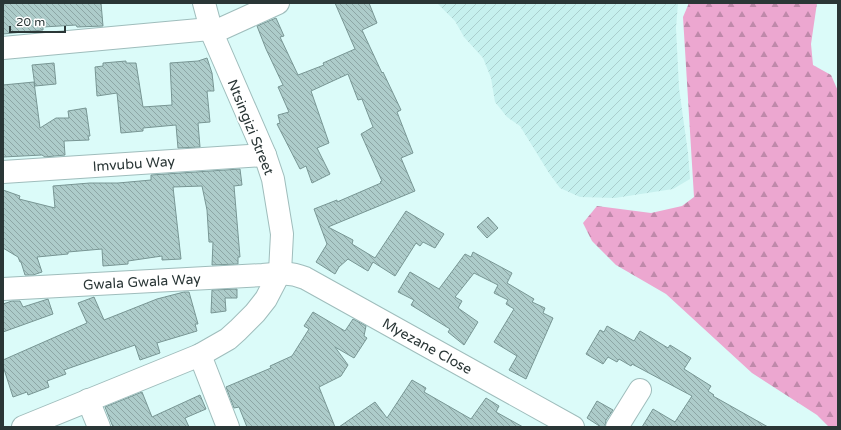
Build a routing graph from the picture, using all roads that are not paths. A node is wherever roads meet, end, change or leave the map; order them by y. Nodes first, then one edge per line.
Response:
1 (204, 3) edge
2 (278, 3) edge
3 (211, 31) junction
4 (3, 48) edge
5 (265, 155) junction
6 (3, 172) edge
7 (280, 272) junction
8 (3, 289) edge
9 (200, 354) junction
10 (640, 390) dead end
11 (88, 400) junction
12 (23, 427) edge
13 (99, 427) edge
14 (228, 427) edge
15 (572, 427) edge
16 (617, 427) edge

1 - 3 street, Ntsingizi Street
2 - 3 street
3 - 4 street
3 - 5 street, Ntsingizi Street
5 - 6 street, Imvubu Way
5 - 7 street, Ntsingizi Street
7 - 8 street, Gwala Gwala Way
7 - 9 street, Ntsingizi Street
7 - 15 street, Myezane Close
9 - 11 street, Ntsingizi Street
9 - 14 street
10 - 16 street
11 - 12 street, Ntsingizi Street
11 - 13 street

